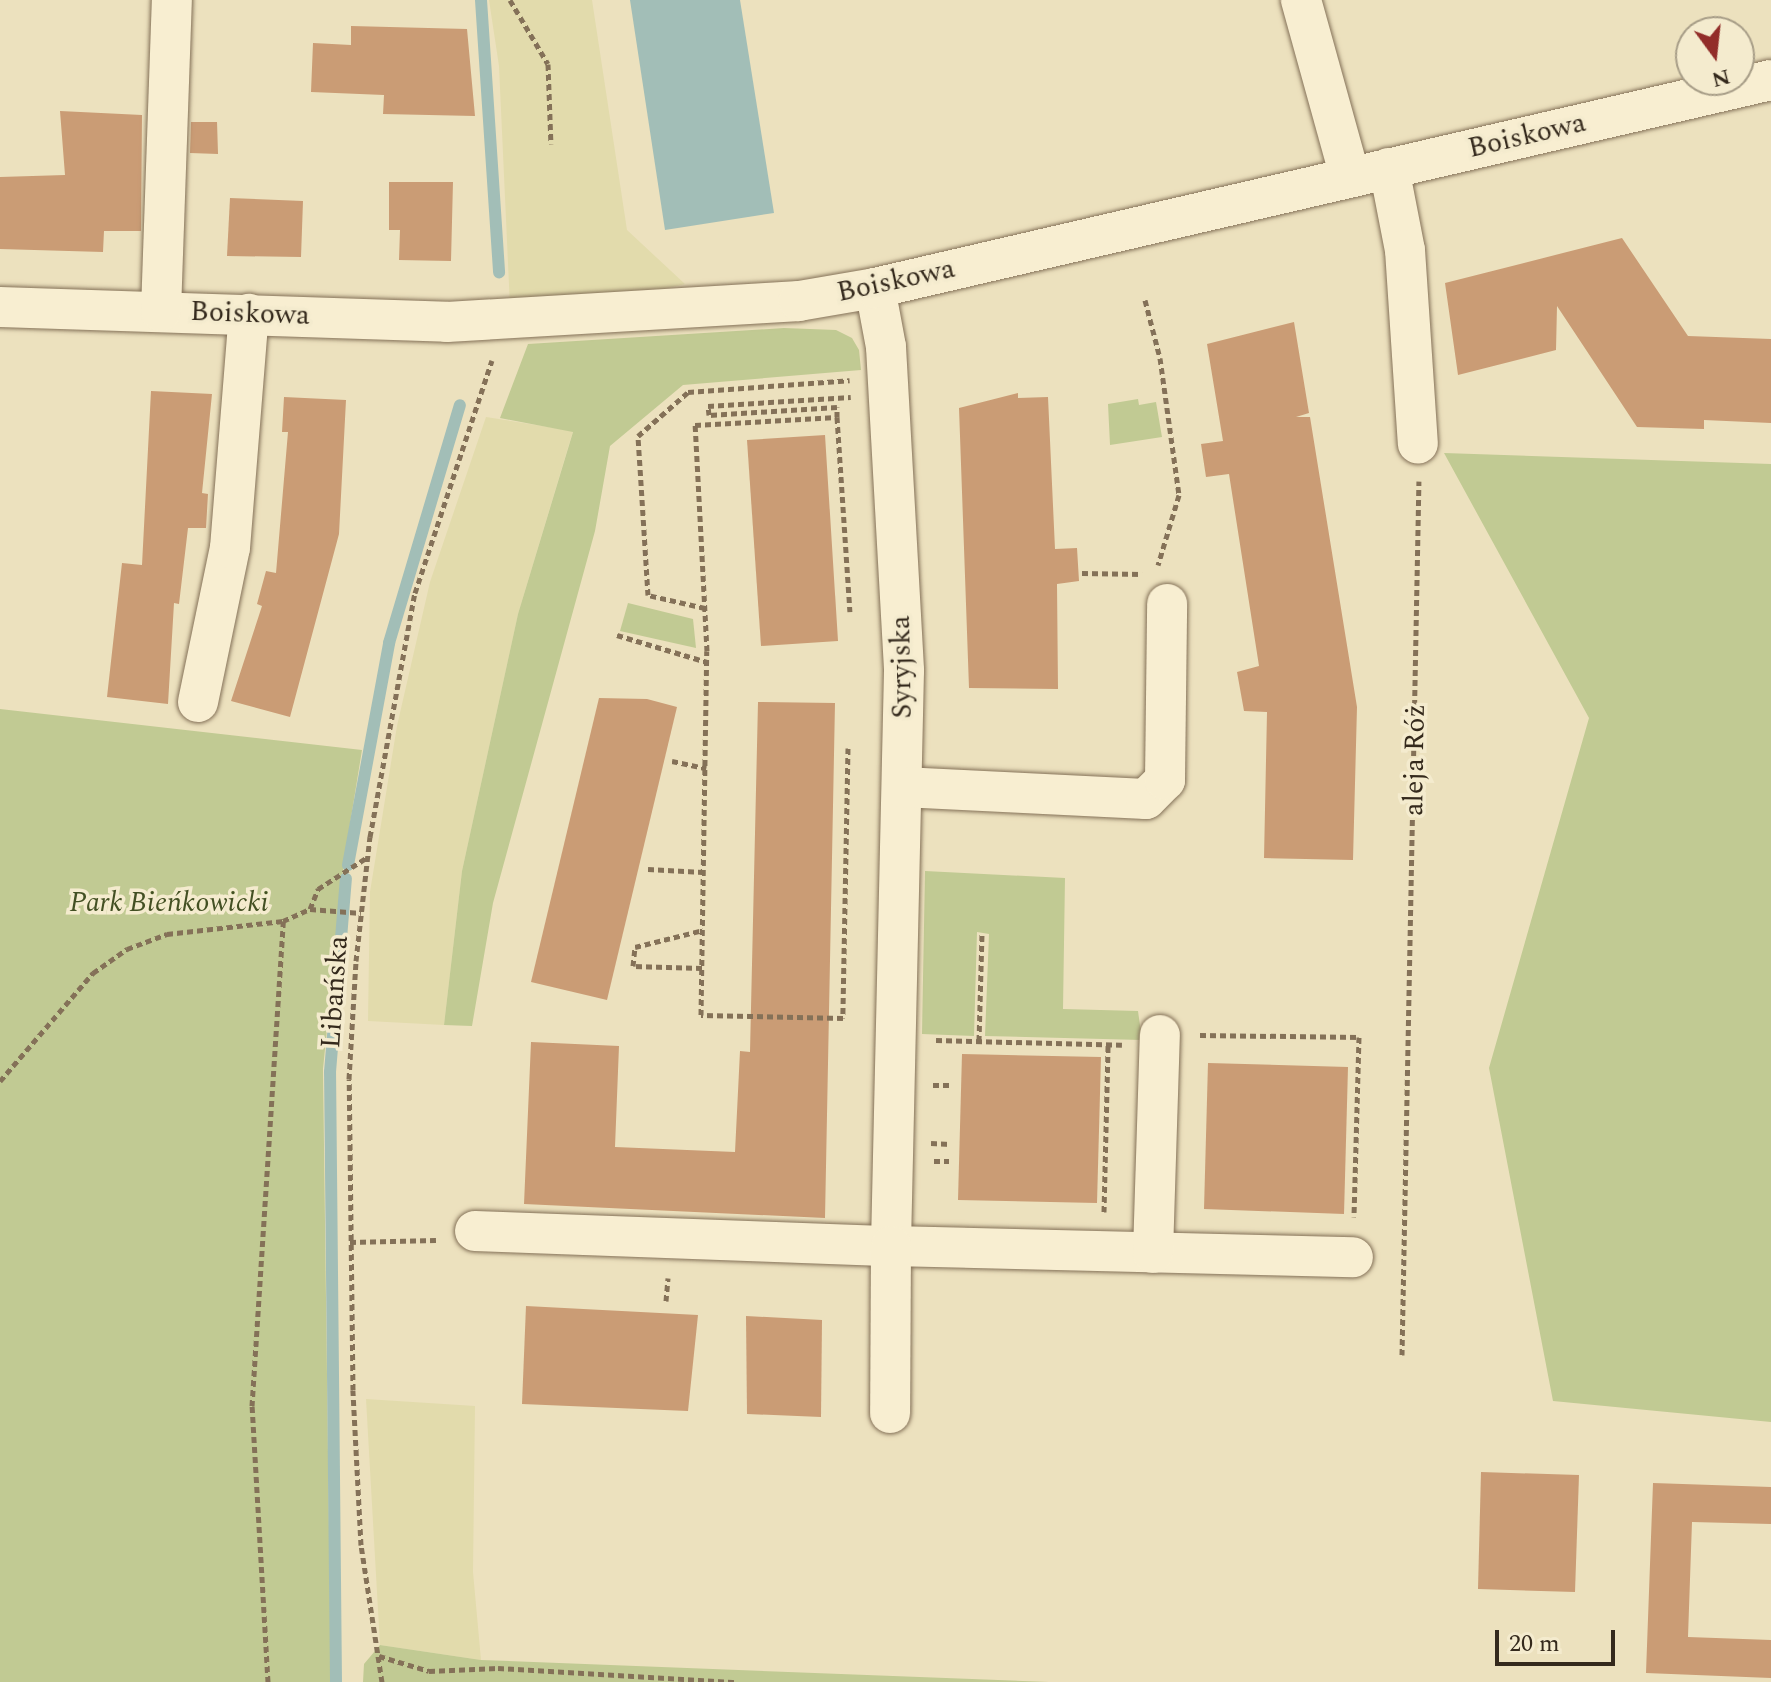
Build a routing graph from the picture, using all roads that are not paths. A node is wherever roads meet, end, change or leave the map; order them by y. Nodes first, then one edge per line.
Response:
1 (172, 0) edge
2 (1301, 0) edge
3 (1771, 80) edge
4 (1389, 168) junction
5 (1350, 177) junction
6 (875, 288) junction
7 (0, 307) edge
8 (161, 311) junction
9 (249, 314) junction
10 (1418, 444) road end
11 (1167, 604) dead end
12 (198, 702) dead end
13 (902, 787) junction
14 (1160, 1035) dead end
15 (475, 1231) road end
16 (891, 1246) junction
17 (1153, 1253) junction
18 (1353, 1257) dead end
19 (890, 1413) dead end

1 - 8 street
2 - 5 street
3 - 4 street, Boiskowa
4 - 5 street, Boiskowa
4 - 10 street
5 - 6 street, Boiskowa
6 - 9 street, Boiskowa
6 - 13 street, Syryjska
7 - 8 street, Boiskowa
8 - 9 street, Boiskowa
9 - 12 street
11 - 13 street
13 - 16 street, Syryjska
14 - 17 street
15 - 16 street
16 - 17 street
16 - 19 street, Syryjska
17 - 18 street

